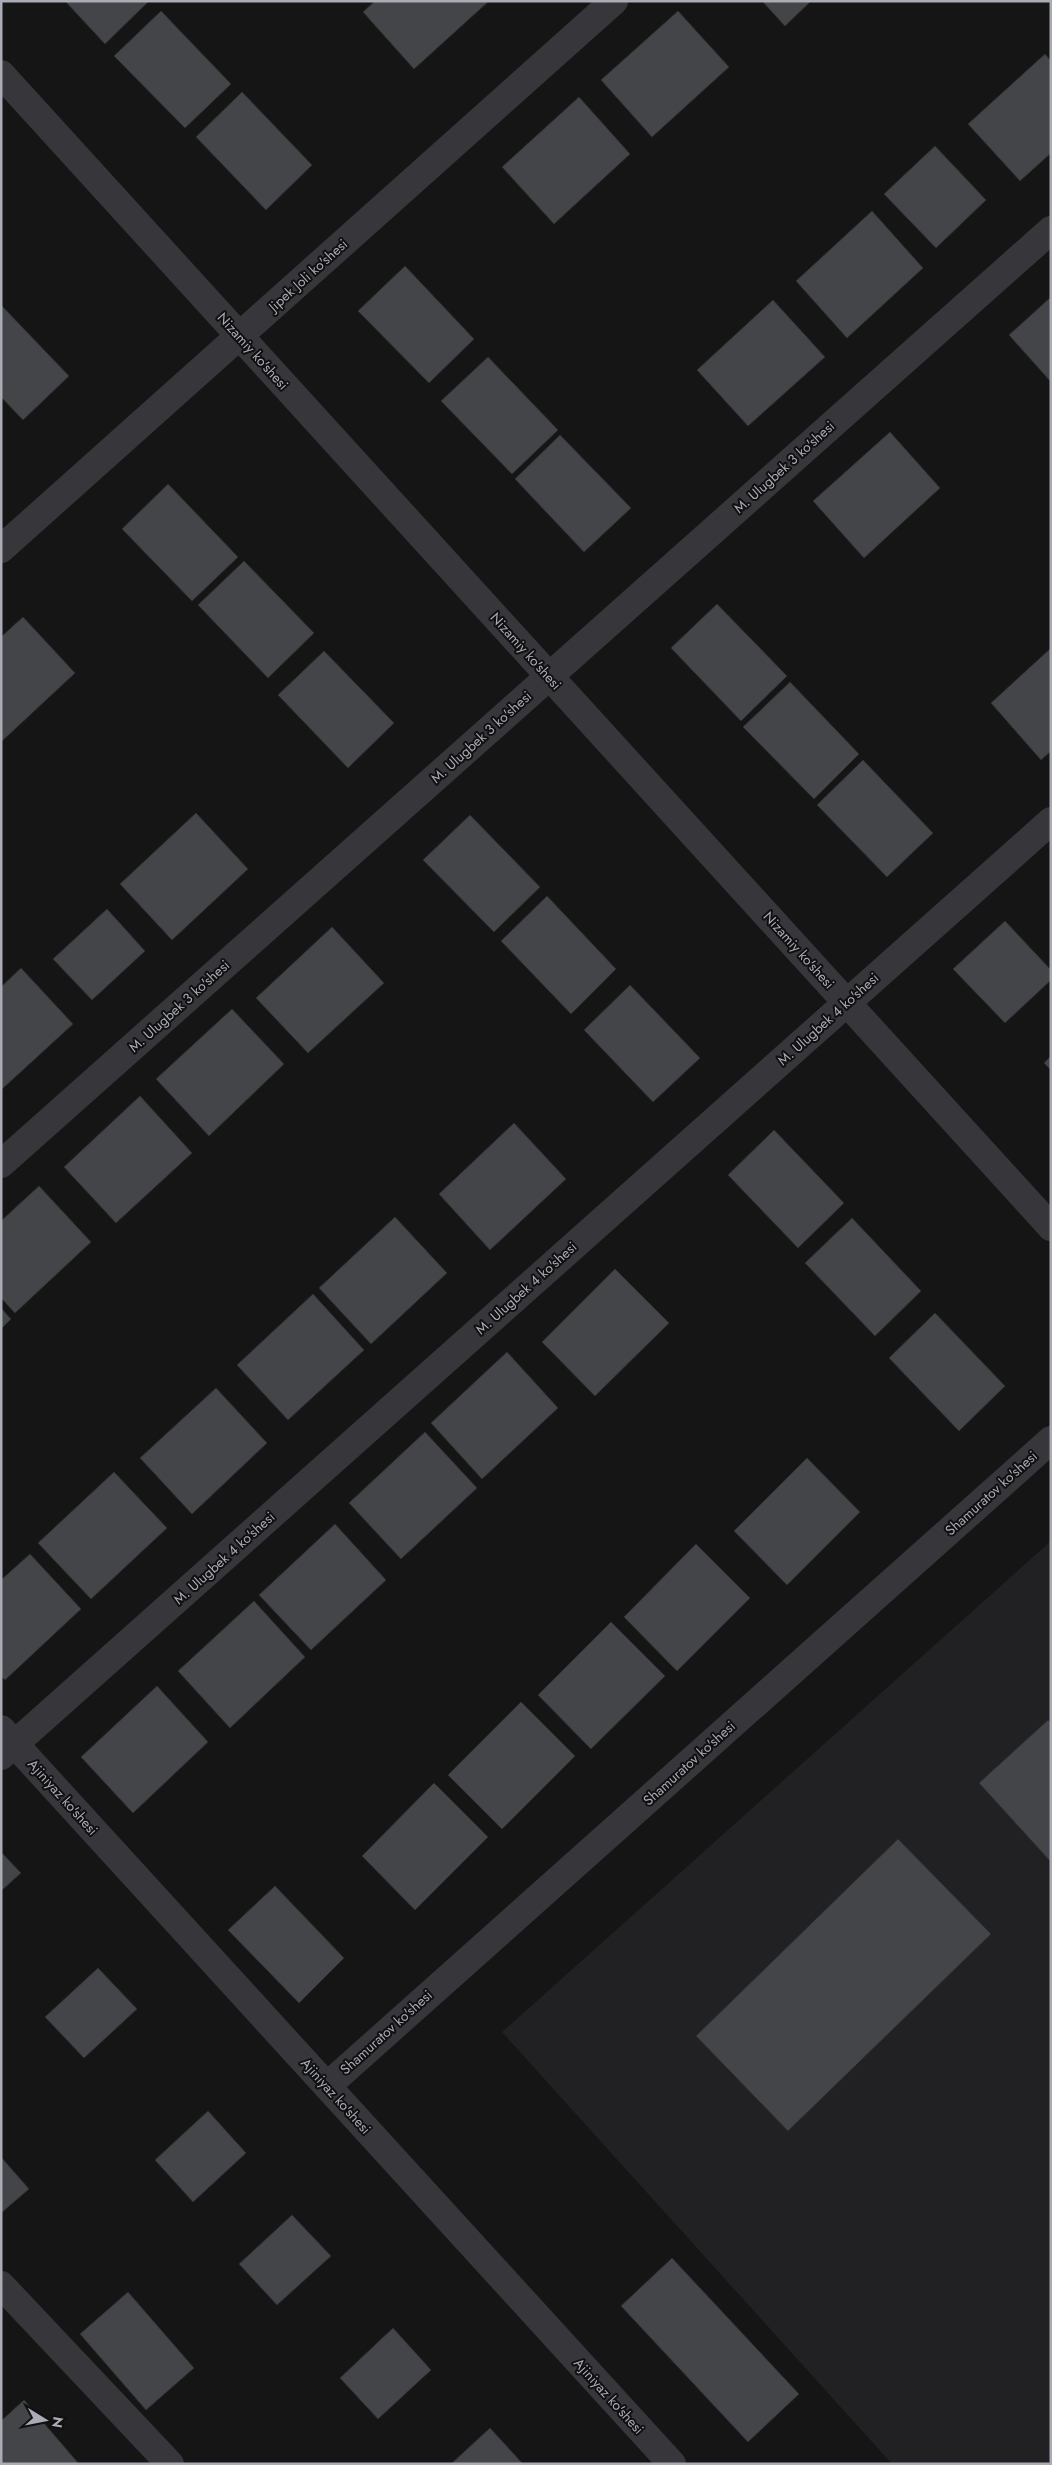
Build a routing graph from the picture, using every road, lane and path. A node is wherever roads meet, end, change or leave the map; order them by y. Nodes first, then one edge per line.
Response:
1 (614, 1) edge
2 (1, 74) edge
3 (1051, 230) edge
4 (239, 336) junction
5 (1, 548) edge
6 (549, 676) junction
7 (1051, 821) edge
8 (846, 1003) junction
9 (1, 1164) edge
10 (1051, 1227) edge
11 (1051, 1440) edge
12 (6, 1743) edge
13 (327, 2086) junction
14 (1, 2285) edge
15 (170, 2464) edge
16 (672, 2464) edge

1 - 4 street, Jipek Joli ko'shesi
2 - 4 street, Nizamiy ko'shesi
3 - 6 street, M. Ulugbek 3 ko'shesi
4 - 5 street, Jipek Joli ko'shesi
4 - 6 street, Nizamiy ko'shesi
6 - 8 street, Nizamiy ko'shesi
6 - 9 street, M. Ulugbek 3 ko'shesi
7 - 8 street, M. Ulugbek 4 ko'shesi
8 - 10 street, Nizamiy ko'shesi
8 - 12 street, M. Ulugbek 4 ko'shesi
11 - 13 street, Shamuratov ko'shesi
12 - 13 street, Ajiniyaz ko'shesi
13 - 16 street, Ajiniyaz ko'shesi
14 - 15 street

